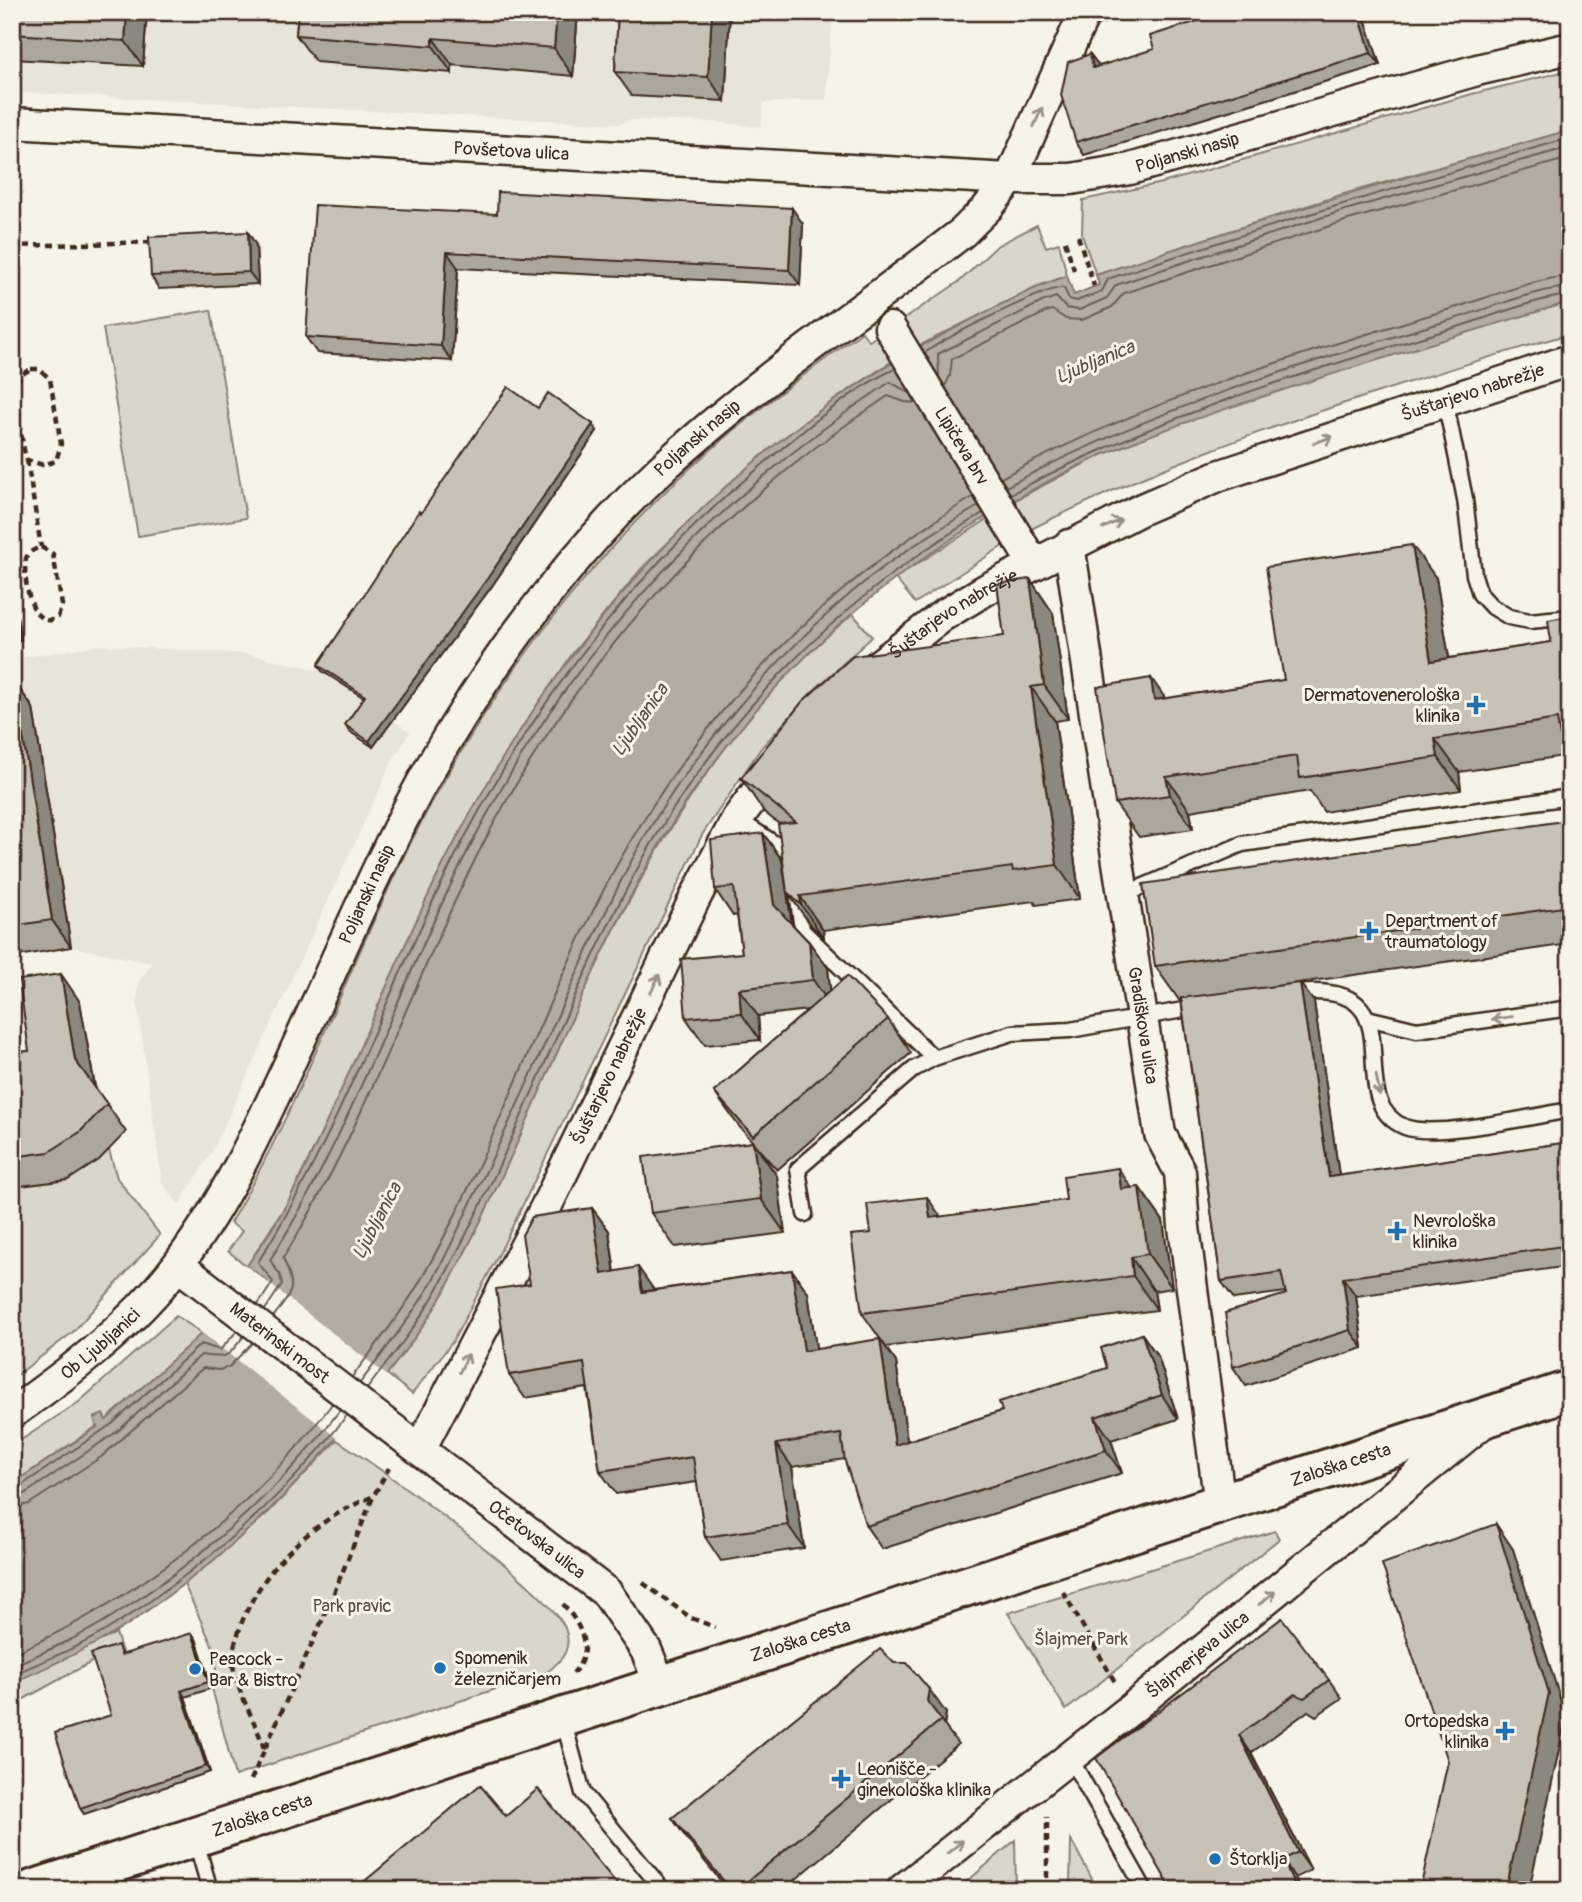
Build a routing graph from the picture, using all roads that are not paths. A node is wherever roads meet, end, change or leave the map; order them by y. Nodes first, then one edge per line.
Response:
1 (1111, 12) edge
2 (1081, 17) edge
3 (1570, 48) edge
4 (12, 123) edge
5 (1010, 179) junction
6 (890, 328) dead end
7 (1570, 360) edge
8 (1445, 400) junction
9 (1069, 545) junction
10 (1033, 563) junction
11 (1570, 617) edge
12 (846, 692) edge
13 (796, 740) edge
14 (1570, 797) edge
15 (737, 819) junction
16 (1121, 896) junction
17 (1271, 997) edge
18 (1218, 1004) edge
19 (1570, 1008) edge
20 (1139, 1016) junction
21 (1367, 1018) junction
22 (934, 1058) junction
23 (1570, 1110) edge
24 (805, 1214) dead end
25 (178, 1265) junction
26 (1570, 1390) edge
27 (12, 1413) edge
28 (1491, 1415) junction
29 (383, 1420) joint
30 (420, 1449) junction
31 (1220, 1504) junction
32 (660, 1684) junction
33 (562, 1718) junction
34 (1058, 1765) junction
35 (195, 1836) junction
36 (32, 1890) edge
37 (210, 1890) edge
38 (663, 1890) edge
39 (902, 1890) edge
40 (1145, 1890) edge

1 - 2 lane
5 -> 2 street
3 - 5 street, Poljanski nasip
4 - 5 street, Povšetova ulica
5 - 25 street, Poljanski nasip
6 - 10 street, Lipičeva brv
7 - 8 street, Šuštarjevo nabrežje
9 -> 8 street, Šuštarjevo nabrežje
8 - 11 lane
9 - 10 street, Šuštarjevo nabrežje
9 - 16 street, Gradiškova ulica
10 - 12 street, Šuštarjevo nabrežje
13 - 15 street, Šuštarjevo nabrežje
14 - 16 lane
15 - 22 lane
30 -> 15 street, Šuštarjevo nabrežje
16 - 20 street, Gradiškova ulica
17 - 21 lane
18 - 20 lane
19 -> 21 lane
20 - 22 lane
20 - 31 street, Gradiškova ulica
21 -> 23 lane
22 - 24 lane
25 - 27 street, Ob Ljubljanici
25 - 29 street, Materinski most
26 - 28 main road, Zaloška cesta
28 - 31 main road, Zaloška cesta
34 -> 28 street, Šlajmerjeva ulica
29 - 30 street, Očetovska ulica
30 - 32 street, Očetovska ulica
31 - 32 main road, Zaloška cesta
32 - 33 main road, Zaloška cesta
33 - 35 main road, Zaloška cesta
33 - 38 lane
39 -> 34 street, Šlajmerjeva ulica
34 - 40 lane
35 - 36 main road, Zaloška cesta
35 - 37 lane

